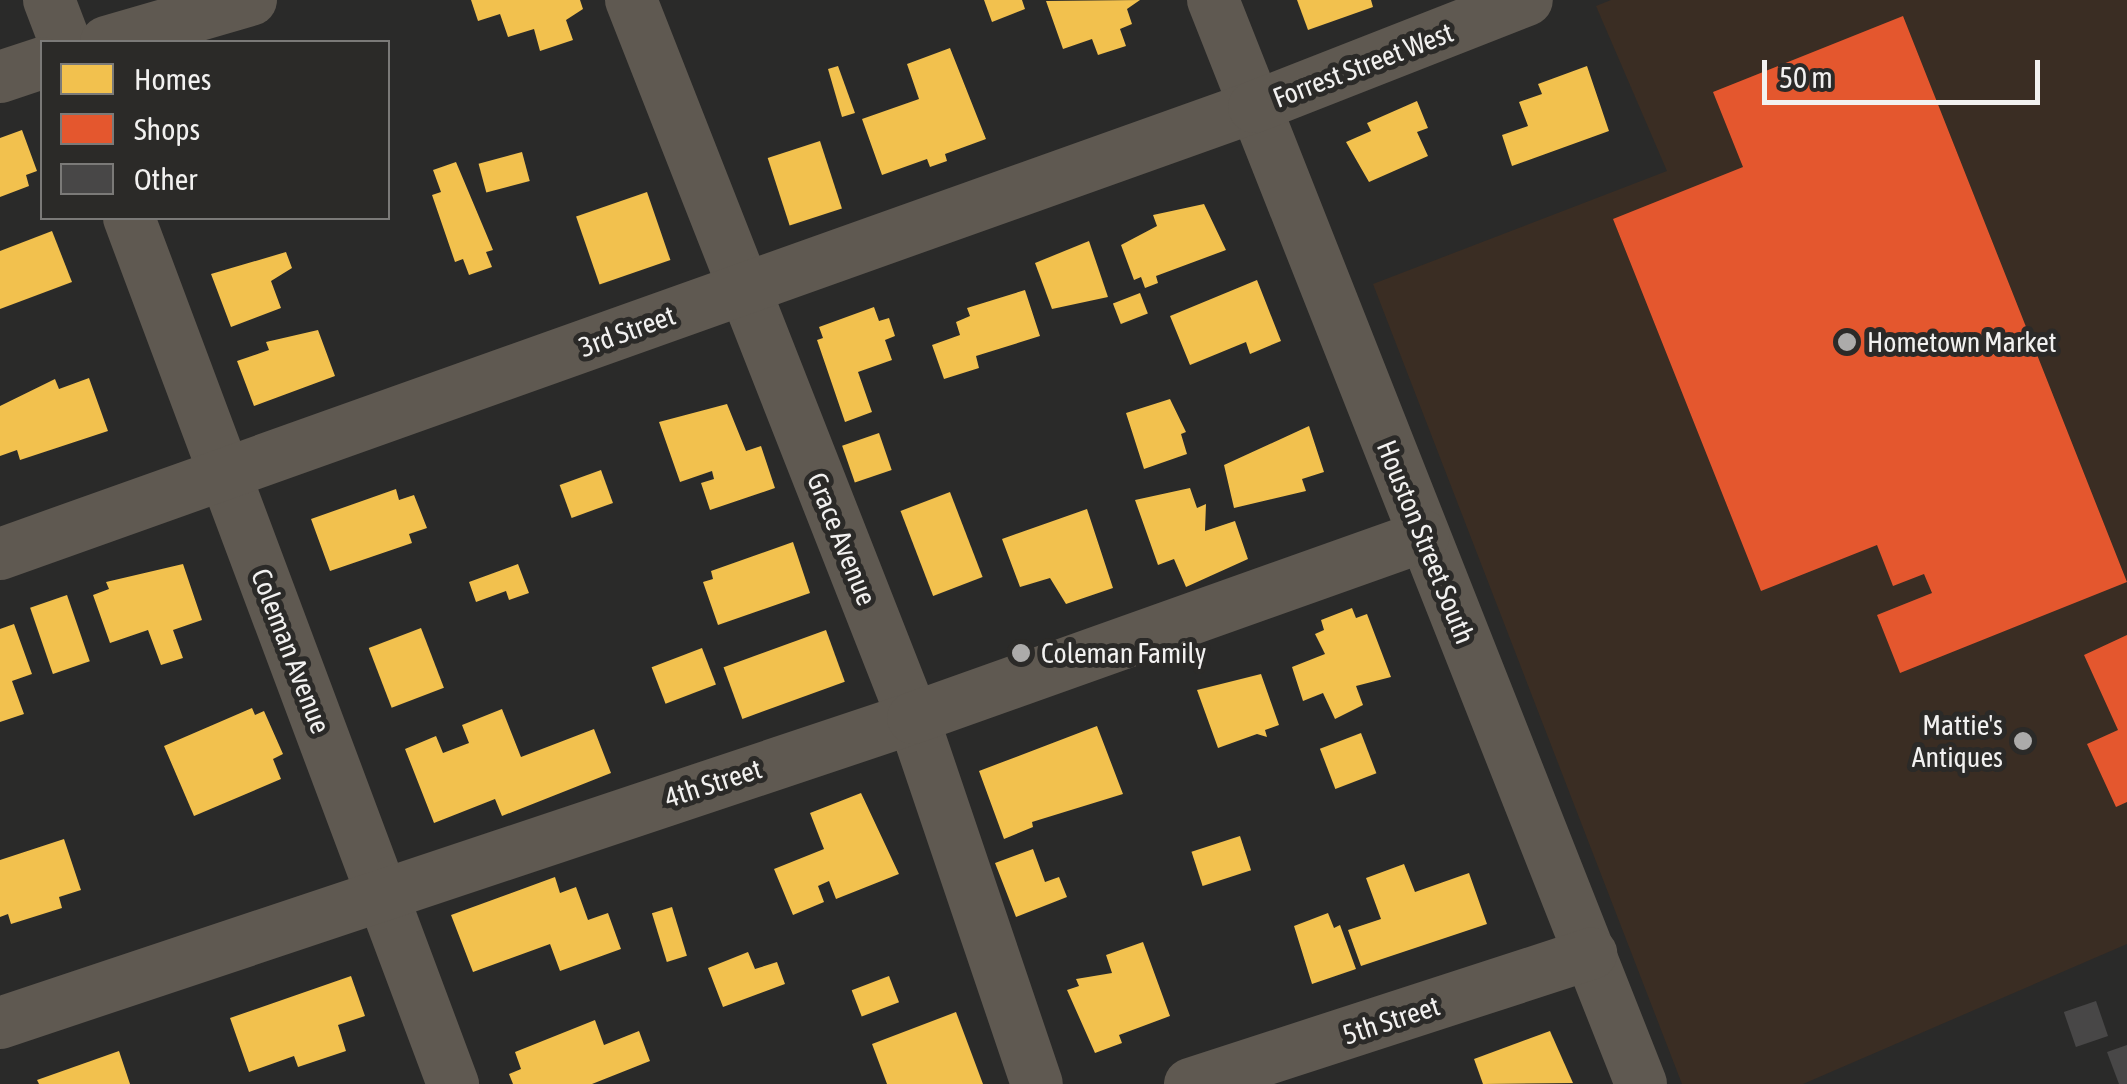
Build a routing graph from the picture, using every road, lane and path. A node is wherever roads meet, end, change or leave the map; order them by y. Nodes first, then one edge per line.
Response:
1 (49, 0) edge
2 (251, 0) edge
3 (631, 0) edge
4 (1212, 0) edge
5 (1527, 0) edge
6 (64, 40) edge
7 (113, 40) edge
8 (40, 63) edge
9 (0, 77) edge
10 (1254, 107) junction
11 (130, 220) edge
12 (742, 290) junction
13 (222, 475) junction
14 (1424, 536) junction
15 (0, 554) edge
16 (913, 718) junction
17 (381, 891) junction
18 (1591, 954) junction
19 (0, 1024) edge
20 (453, 1084) edge
21 (1037, 1084) edge
22 (1190, 1084) edge
23 (1640, 1084) edge

1 - 6 street
2 - 7 street
3 - 12 street, Grace Avenue
4 - 10 street, Houston Street South
5 - 10 street, Forrest Street West
8 - 9 street
10 - 12 street, 3rd Street
10 - 14 street, Houston Street South
11 - 13 street, Coleman Avenue
12 - 13 street, 3rd Street
12 - 16 street, Grace Avenue
13 - 15 street, 3rd Street
13 - 17 street, Coleman Avenue
14 - 16 street, 4th Street
14 - 18 street, Houston Street South
16 - 17 street, 4th Street
16 - 21 street, Grace Avenue
17 - 19 street, 4th Street
17 - 20 street, Coleman Avenue
18 - 22 street, 5th Street
18 - 23 street, Houston Street South

